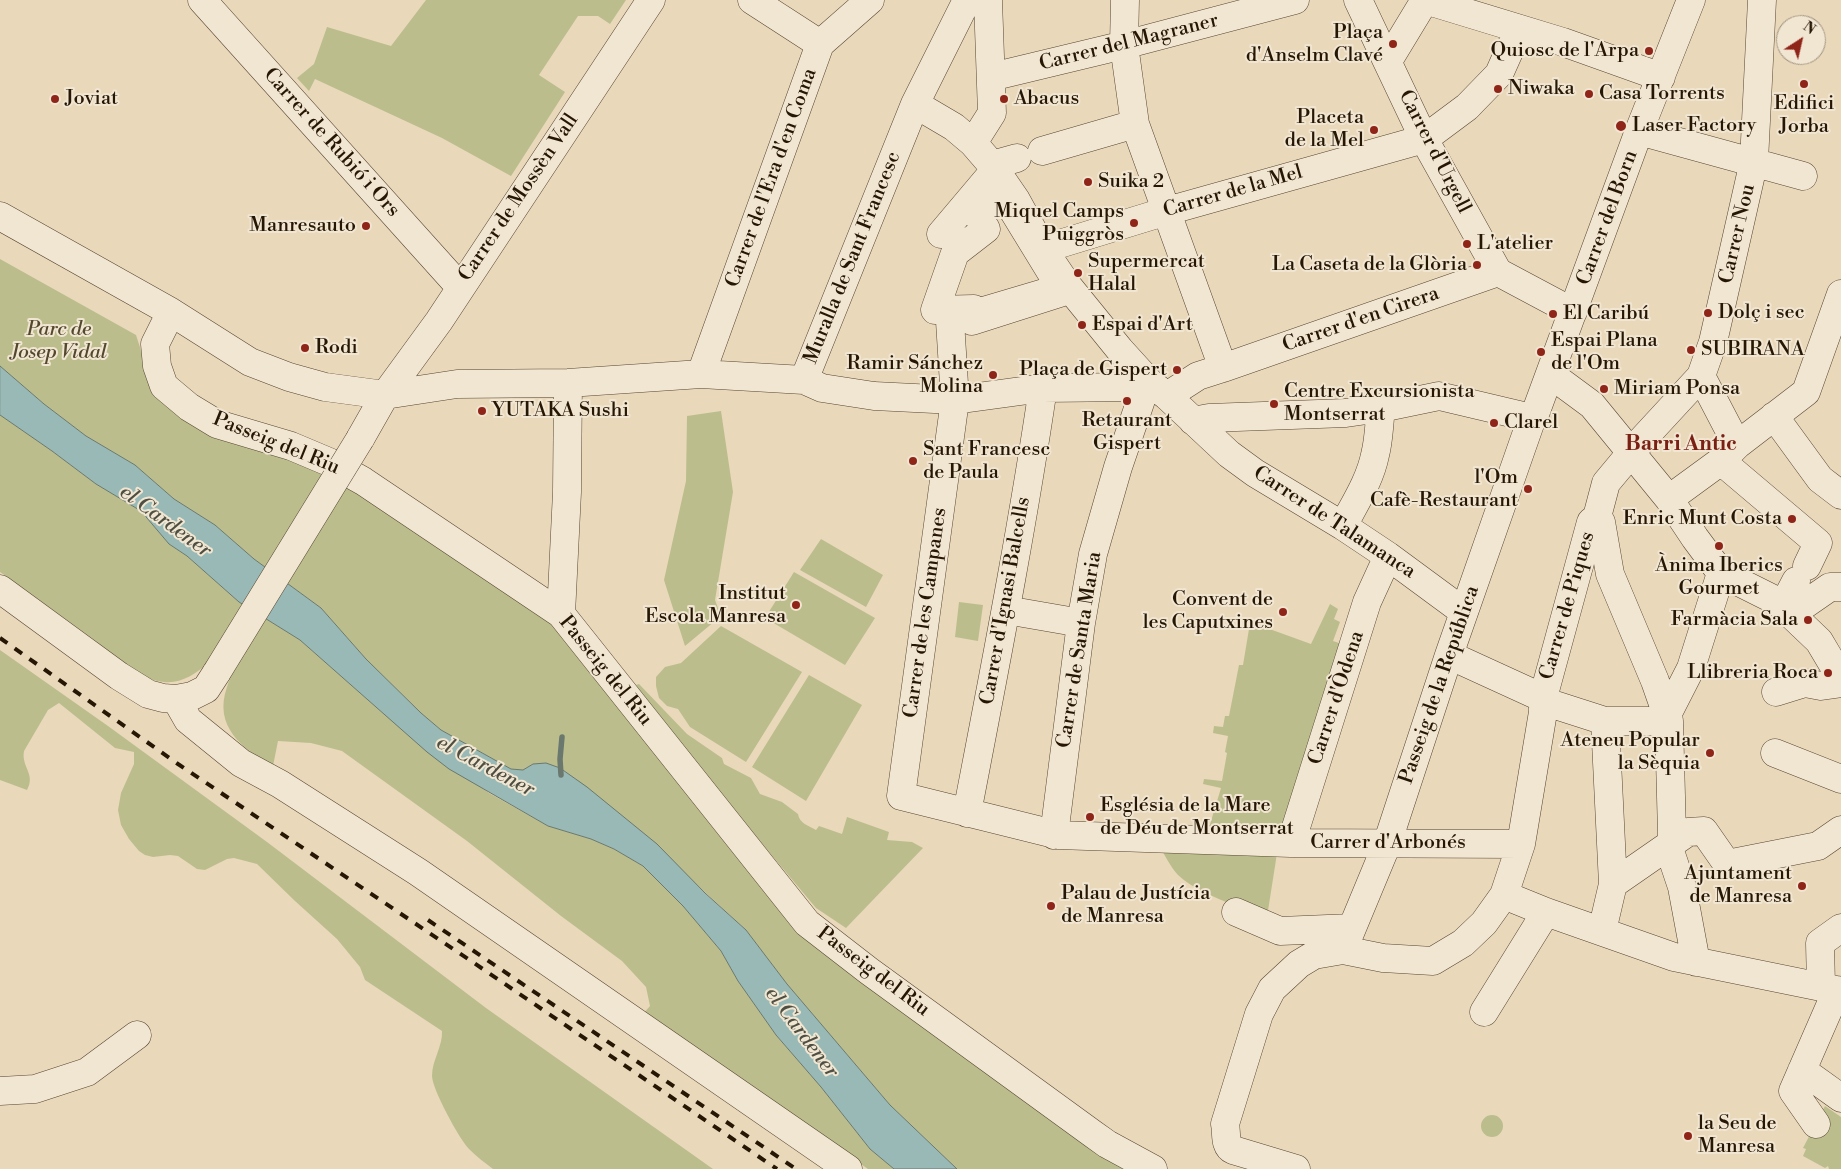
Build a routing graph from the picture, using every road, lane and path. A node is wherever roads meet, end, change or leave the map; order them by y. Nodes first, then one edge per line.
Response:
1 (202, 0) edge
2 (651, 0) edge
3 (752, 0) edge
4 (870, 0) edge
5 (967, 0) edge
6 (988, 0) edge
7 (1125, 0) edge
8 (1295, 0) edge
9 (1358, 0) edge
10 (1425, 0) edge
11 (1691, 0) edge
12 (1762, 0) edge
13 (1519, 28) junction
14 (820, 44) junction
15 (1124, 45) junction
16 (1388, 61) junction
17 (991, 77) junction
18 (1661, 77) junction
19 (915, 104) junction
20 (1135, 124) junction
21 (1640, 131) junction
22 (1424, 139) junction
23 (974, 143) junction
24 (1012, 161) junction
25 (1754, 161) junction
26 (1803, 176) dead end
27 (1167, 211) junction
28 (0, 216) edge
29 (941, 234) dead end
30 (1043, 249) junction
31 (1498, 272) junction
32 (460, 287) junction
33 (1065, 288) junction
34 (1841, 294) edge
35 (171, 312) junction
36 (1574, 312) junction
37 (973, 315) junction
38 (1553, 366) junction
39 (1223, 368) junction
40 (701, 374) junction
41 (1702, 376) junction
42 (804, 380) junction
43 (568, 383) junction
44 (1043, 388) junction
45 (1159, 390) junction
46 (385, 395) junction
47 (955, 400) junction
48 (1381, 408) junction
49 (1774, 416) junction
50 (1532, 418) junction
51 (1202, 424) junction
52 (1727, 446) junction
53 (1636, 450) junction
54 (1841, 495) edge
55 (1669, 499) junction
56 (1597, 517) junction
57 (1343, 526) junction
58 (1388, 556) junction
59 (1721, 573) junction
60 (1841, 587) edge
61 (0, 589) edge
62 (1006, 610) junction
63 (1787, 610) junction
64 (1464, 612) junction
65 (561, 614) junction
66 (1081, 623) junction
67 (1449, 655) junction
68 (1841, 678) edge
69 (1841, 683) edge
70 (198, 688) junction
71 (1776, 692) dead end
72 (1543, 698) junction
73 (1668, 718) junction
74 (1605, 721) junction
75 (1775, 752) dead end
76 (1841, 779) edge
77 (901, 796) joint
78 (967, 813) junction
79 (1841, 830) edge
80 (1054, 835) junction
81 (1290, 843) junction
82 (1669, 843) junction
83 (1387, 844) junction
84 (1521, 844) junction
85 (1612, 884) junction
86 (1504, 895) junction
87 (1236, 912) dead end
88 (1546, 912) junction
89 (1841, 928) edge
90 (1602, 931) junction
91 (1347, 939) junction
92 (1696, 962) junction
93 (1833, 989) edge
94 (1484, 1012) dead end
95 (137, 1035) dead end
96 (1802, 1070) junction
97 (0, 1091) edge
98 (1841, 1098) edge
99 (1816, 1124) dead end
100 (848, 1169) edge
101 (1154, 1169) edge
102 (1296, 1169) edge

1 - 32 street, Carrer de Rubió i Ors
2 - 32 street, Carrer de Mossèn Vall
3 - 14 street
4 - 14 street, Carrer de l'Era d'en Coma
5 - 19 street, Muralla de Sant Francesc
6 - 17 street
7 - 15 street
8 - 15 street, Carrer del Magraner
9 - 16 street
10 - 13 street
10 - 16 street
11 - 18 street, Carrer del Born
12 - 25 street, Carrer Nou
13 - 18 street
13 - 22 street
14 - 40 street, Carrer de l'Era d'en Coma
15 - 17 street, Carrer del Magraner
15 - 20 street
16 - 22 street, Carrer d'Urgell
17 - 23 street
18 - 21 street, Carrer del Born
19 - 23 street
19 - 42 street, Muralla de Sant Francesc
20 - 24 street
20 - 27 street
21 - 25 street
21 - 36 street, Carrer del Born
22 - 27 street, Carrer de la Mel
22 - 31 street, Carrer d'Urgell
23 - 24 street
24 - 29 street
24 - 30 street
25 - 26 street
25 - 41 street, Carrer Nou
27 - 30 street, Carrer de la Mel
27 - 39 street
28 - 35 street
30 - 33 street
31 - 36 street
31 - 39 street, Carrer d'en Cirera
32 - 46 street, Carrer de Mossèn Vall
33 - 37 street
33 - 37 street
33 - 45 street, Carrer de Talamanca
34 - 49 street
35 - 46 street, Muralla de Sant Francesc
35 - 65 street, Passeig del Riu
36 - 38 street, Carrer del Born
37 - 47 street, Carrer de les Campanes
38 - 50 street, Carrer del Born
38 - 53 street
39 - 45 street, Carrer d'en Cirera
40 - 42 street, Muralla de Sant Francesc
40 - 43 street, Muralla de Sant Francesc
41 - 52 street
41 - 53 street, Carrer Nou
42 - 47 street
43 - 46 street, Muralla de Sant Francesc
43 - 65 street
44 - 45 street
44 - 47 street
44 - 62 street, Carrer d'Ignasi Balcells
45 - 51 street, Carrer de Talamanca
45 - 66 street, Carrer de Santa Maria
46 - 70 street, Carrer de Mossèn Vall, bridge
47 - 77 street, Carrer de les Campanes
48 - 50 street
48 - 51 street
48 - 57 street
49 - 52 street
49 - 54 street
50 - 64 street, Passeig de la República
51 - 57 street, Carrer de Talamanca
52 - 55 street
52 - 63 street
53 - 55 street
53 - 56 street, Carrer de Piques
55 - 59 street
56 - 72 street, Carrer de Piques
56 - 73 street
57 - 58 street, Carrer de Talamanca
58 - 64 street, Carrer de Talamanca
58 - 81 street, Carrer d'Òdena
59 - 63 street
59 - 73 street
60 - 63 street
61 - 70 street
62 - 66 street
62 - 78 street, Carrer d'Ignasi Balcells
63 - 68 street
64 - 67 street, Passeig de la República
65 - 101 street, Passeig del Riu
66 - 80 street, Carrer de Santa Maria
67 - 72 street
67 - 83 street, Passeig de la República
69 - 71 street
70 - 100 street
72 - 74 street
72 - 84 street, Carrer de Piques
73 - 74 street
73 - 82 street
74 - 85 street
75 - 76 street
77 - 78 street, Carrer d'Arbonés
78 - 80 street, Carrer d'Arbonés
79 - 82 street
80 - 81 street, Carrer d'Arbonés
81 - 83 street, Carrer d'Arbonés
82 - 85 street
82 - 92 street
83 - 84 street, Carrer d'Arbonés
83 - 91 street, Passeig de la República
84 - 86 street, Carrer de Piques
85 - 90 street
86 - 88 street
86 - 91 street, Carrer de Piques
87 - 91 street
88 - 90 street
88 - 94 street
89 - 93 street
90 - 92 street
91 - 102 street
92 - 93 street
93 - 96 street
95 - 97 street
96 - 98 street
96 - 99 street

